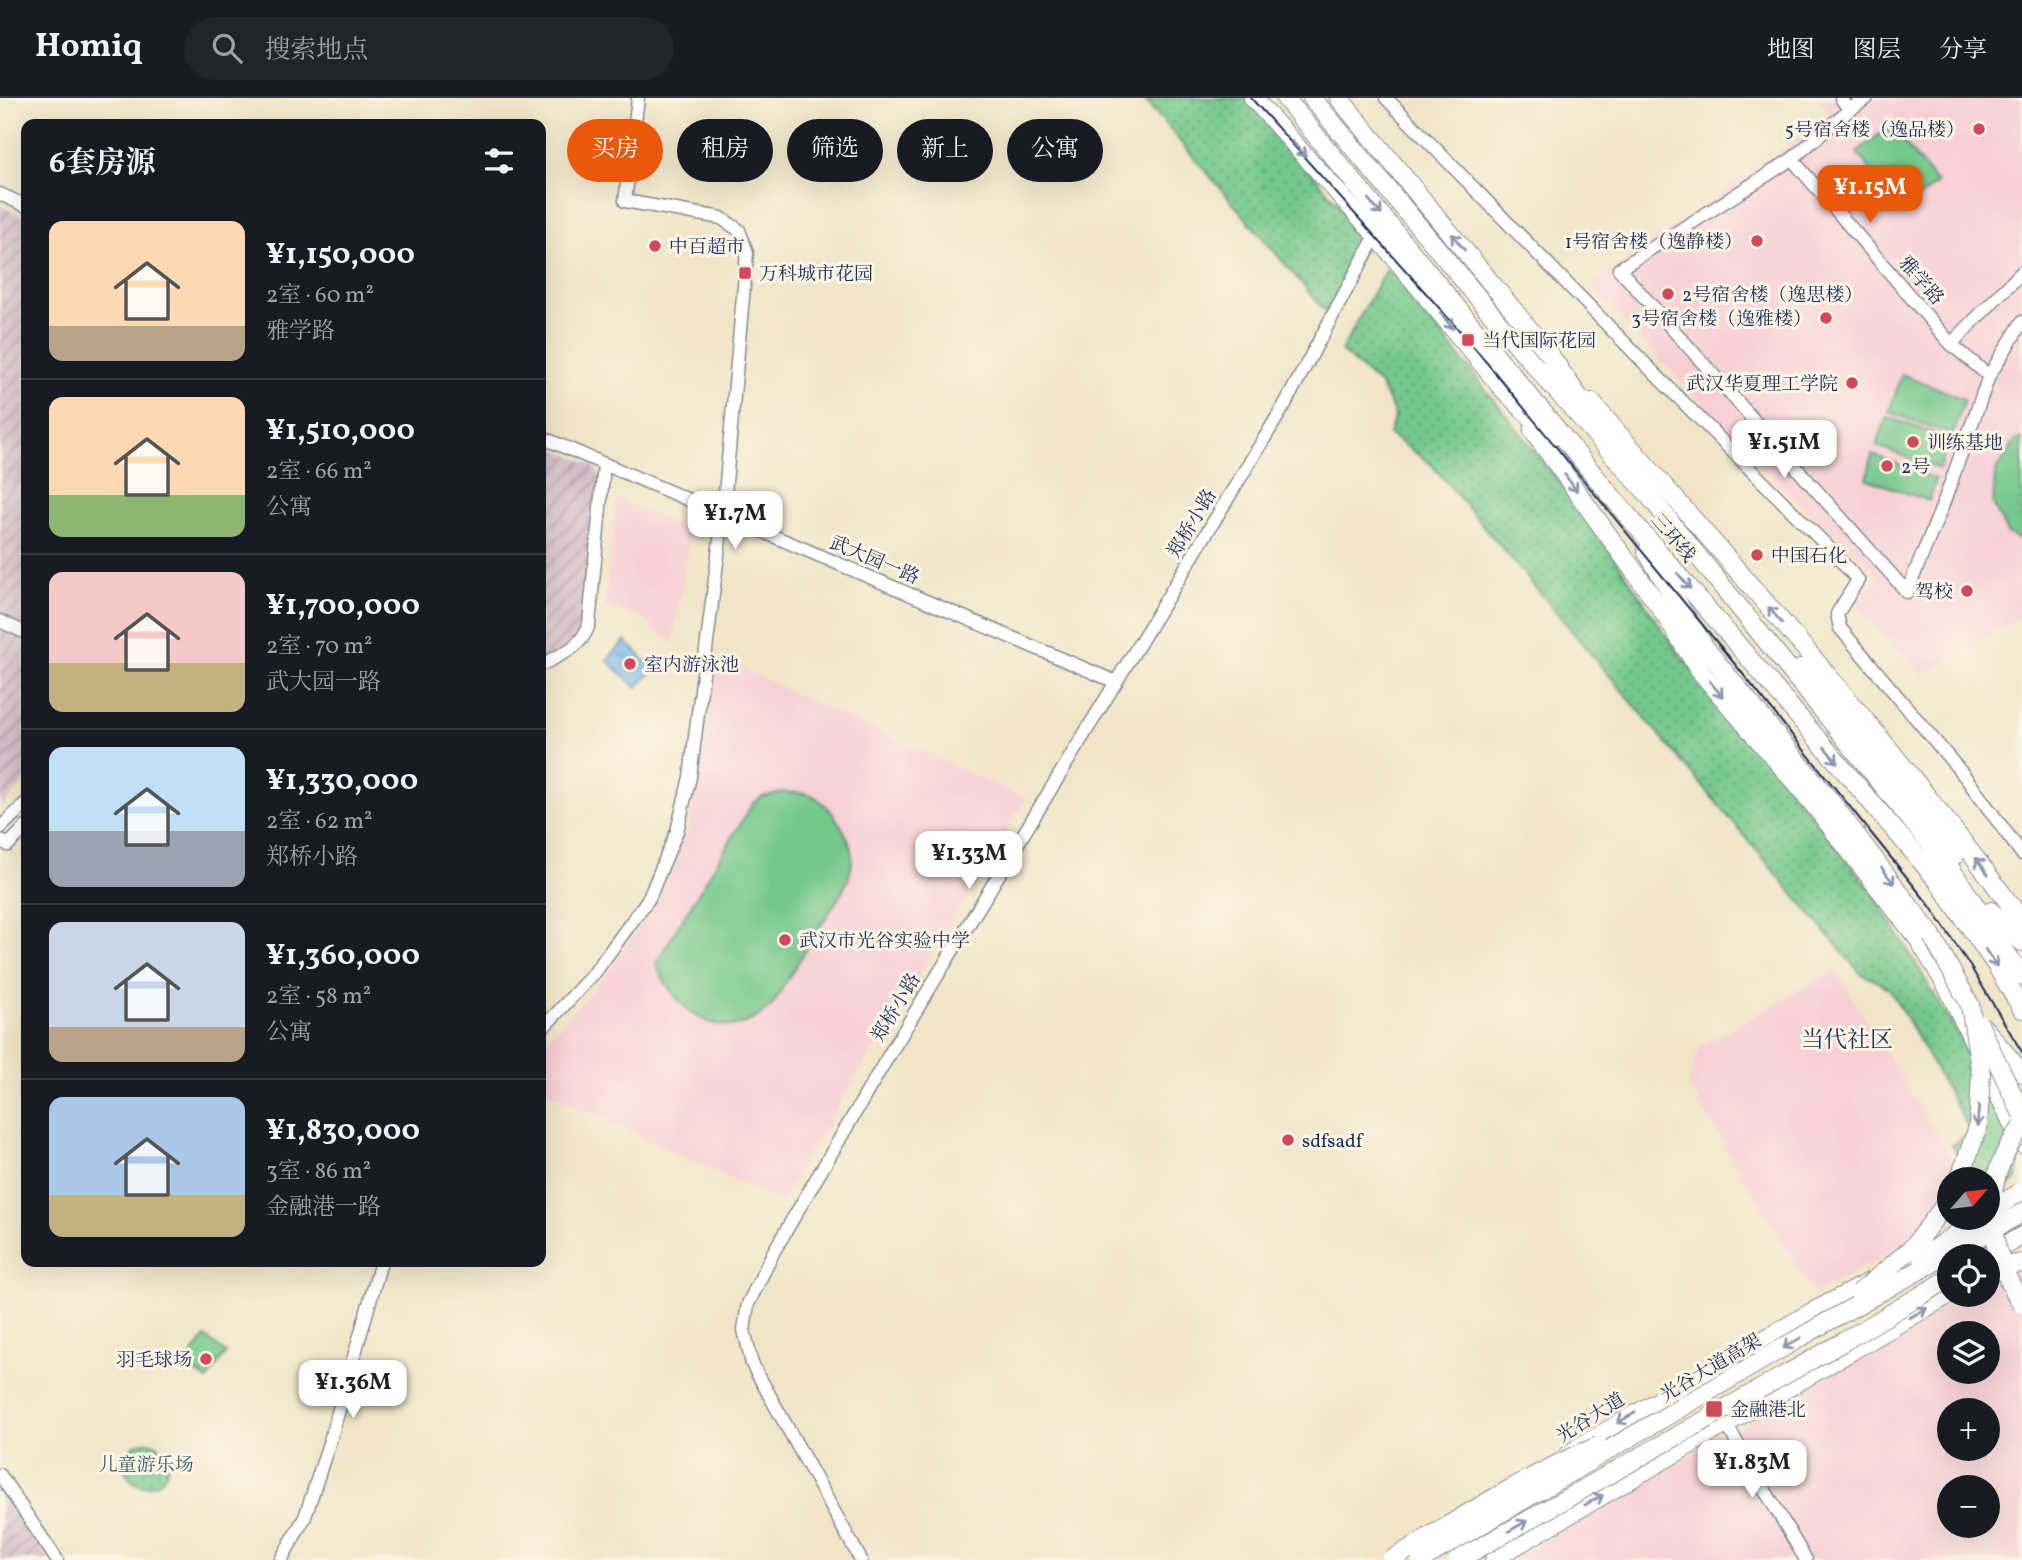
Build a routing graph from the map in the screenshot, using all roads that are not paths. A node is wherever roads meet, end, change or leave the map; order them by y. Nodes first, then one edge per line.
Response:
1 (638, 98) edge
2 (1253, 98) edge
3 (1285, 98) edge
4 (1312, 98) edge
5 (1339, 98) edge
6 (1386, 98) edge
7 (1841, 98) edge
8 (1867, 98) edge
9 (1849, 110) junction
10 (1792, 159) junction
11 (0, 194) edge
12 (21, 204) edge
13 (1376, 235) junction
14 (2022, 272) edge
15 (2022, 322) edge
16 (1951, 344) junction
17 (1543, 347) junction
18 (1989, 376) junction
19 (1509, 383) junction
20 (546, 439) edge
21 (604, 465) junction
22 (1646, 492) junction
23 (1618, 504) junction
24 (723, 516) junction
25 (1660, 607) junction
26 (0, 621) edge
27 (21, 633) edge
28 (1796, 641) junction
29 (546, 662) edge
30 (1722, 668) junction
31 (1116, 682) junction
32 (1872, 751) junction
33 (1827, 797) junction
34 (21, 808) edge
35 (0, 828) edge
36 (21, 832) edge
37 (0, 839) edge
38 (2022, 854) edge
39 (1860, 863) junction
40 (1946, 876) junction
41 (2020, 916) edge
42 (1994, 917) junction
43 (2022, 942) edge
44 (2022, 964) edge
45 (2022, 976) edge
46 (1948, 988) junction
47 (1970, 1005) junction
48 (2022, 1009) edge
49 (546, 1025) edge
50 (2022, 1073) edge
51 (2022, 1114) edge
52 (2022, 1128) edge
53 (2022, 1144) edge
54 (1964, 1167) edge
55 (2022, 1179) edge
56 (2022, 1190) edge
57 (2000, 1205) edge
58 (2017, 1205) edge
59 (2000, 1211) edge
60 (1937, 1215) edge
61 (1959, 1230) edge
62 (1964, 1230) edge
63 (2021, 1246) edge
64 (2000, 1252) edge
65 (2000, 1261) edge
66 (380, 1267) edge
67 (1937, 1289) edge
68 (1937, 1290) edge
69 (1874, 1296) junction
70 (2022, 1304) edge
71 (1825, 1323) junction
72 (1726, 1424) junction
73 (1654, 1425) junction
74 (0, 1475) edge
75 (57, 1560) edge
76 (281, 1560) edge
77 (861, 1560) edge
78 (1391, 1560) edge
79 (1408, 1560) edge
80 (1421, 1560) edge
81 (1458, 1560) edge
82 (1493, 1560) edge
83 (1806, 1560) edge

1 - 24 street
2 -> 13 highway
3 -> 19 highway, 三环线
4 - 22 highway, 三环线
17 -> 5 highway
6 - 38 street
7 - 9 street
8 - 9 street
9 - 10 street
10 - 16 street, 雅学路
10 - 18 street
11 - 12 street
13 -> 19 highway
13 - 31 street, 郑桥小路
14 - 16 street
15 - 18 street
16 - 18 street, 雅学路
17 - 22 highway
28 -> 17 highway
19 - 23 highway, 三环线
19 -> 25 highway
20 - 21 street, 武大园一路
21 - 24 street, 武大园一路
21 - 29 street
22 - 32 highway
22 - 40 highway, 三环线
23 - 30 highway
23 -> 40 highway, 三环线
24 - 31 street, 武大园一路
24 - 49 street
25 - 30 highway
25 -> 39 highway
26 - 27 street
28 - 32 highway
41 -> 28 highway
30 - 33 highway
31 - 77 street, 郑桥小路
32 - 42 highway
33 - 39 highway
33 -> 47 highway, bridge
34 - 35 street
36 - 37 street
39 - 46 highway
40 - 45 highway, 三环线
40 -> 48 highway, 三环线
42 - 43 highway
42 - 44 highway
46 - 50 highway
46 - 53 highway
47 - 51 highway, bridge
47 -> 54 highway, bridge
52 - 70 highway, bridge
55 - 58 highway
56 - 57 highway, bridge
58 - 59 main road, 光谷大道
58 - 69 highway, 光谷大道高架, bridge
60 - 71 highway, bridge
61 -> 79 main road, 光谷大道
62 - 69 highway, bridge
63 - 64 highway
63 - 65 highway, bridge
66 - 76 street
81 -> 67 highway, bridge
72 -> 68 main road
69 - 71 highway, 光谷大道高架, bridge
71 -> 73 highway, 光谷大道高架, bridge
82 -> 72 main road
72 - 83 street
73 - 78 highway, bridge
73 - 80 highway, 光谷大道高架, bridge
74 - 75 street

